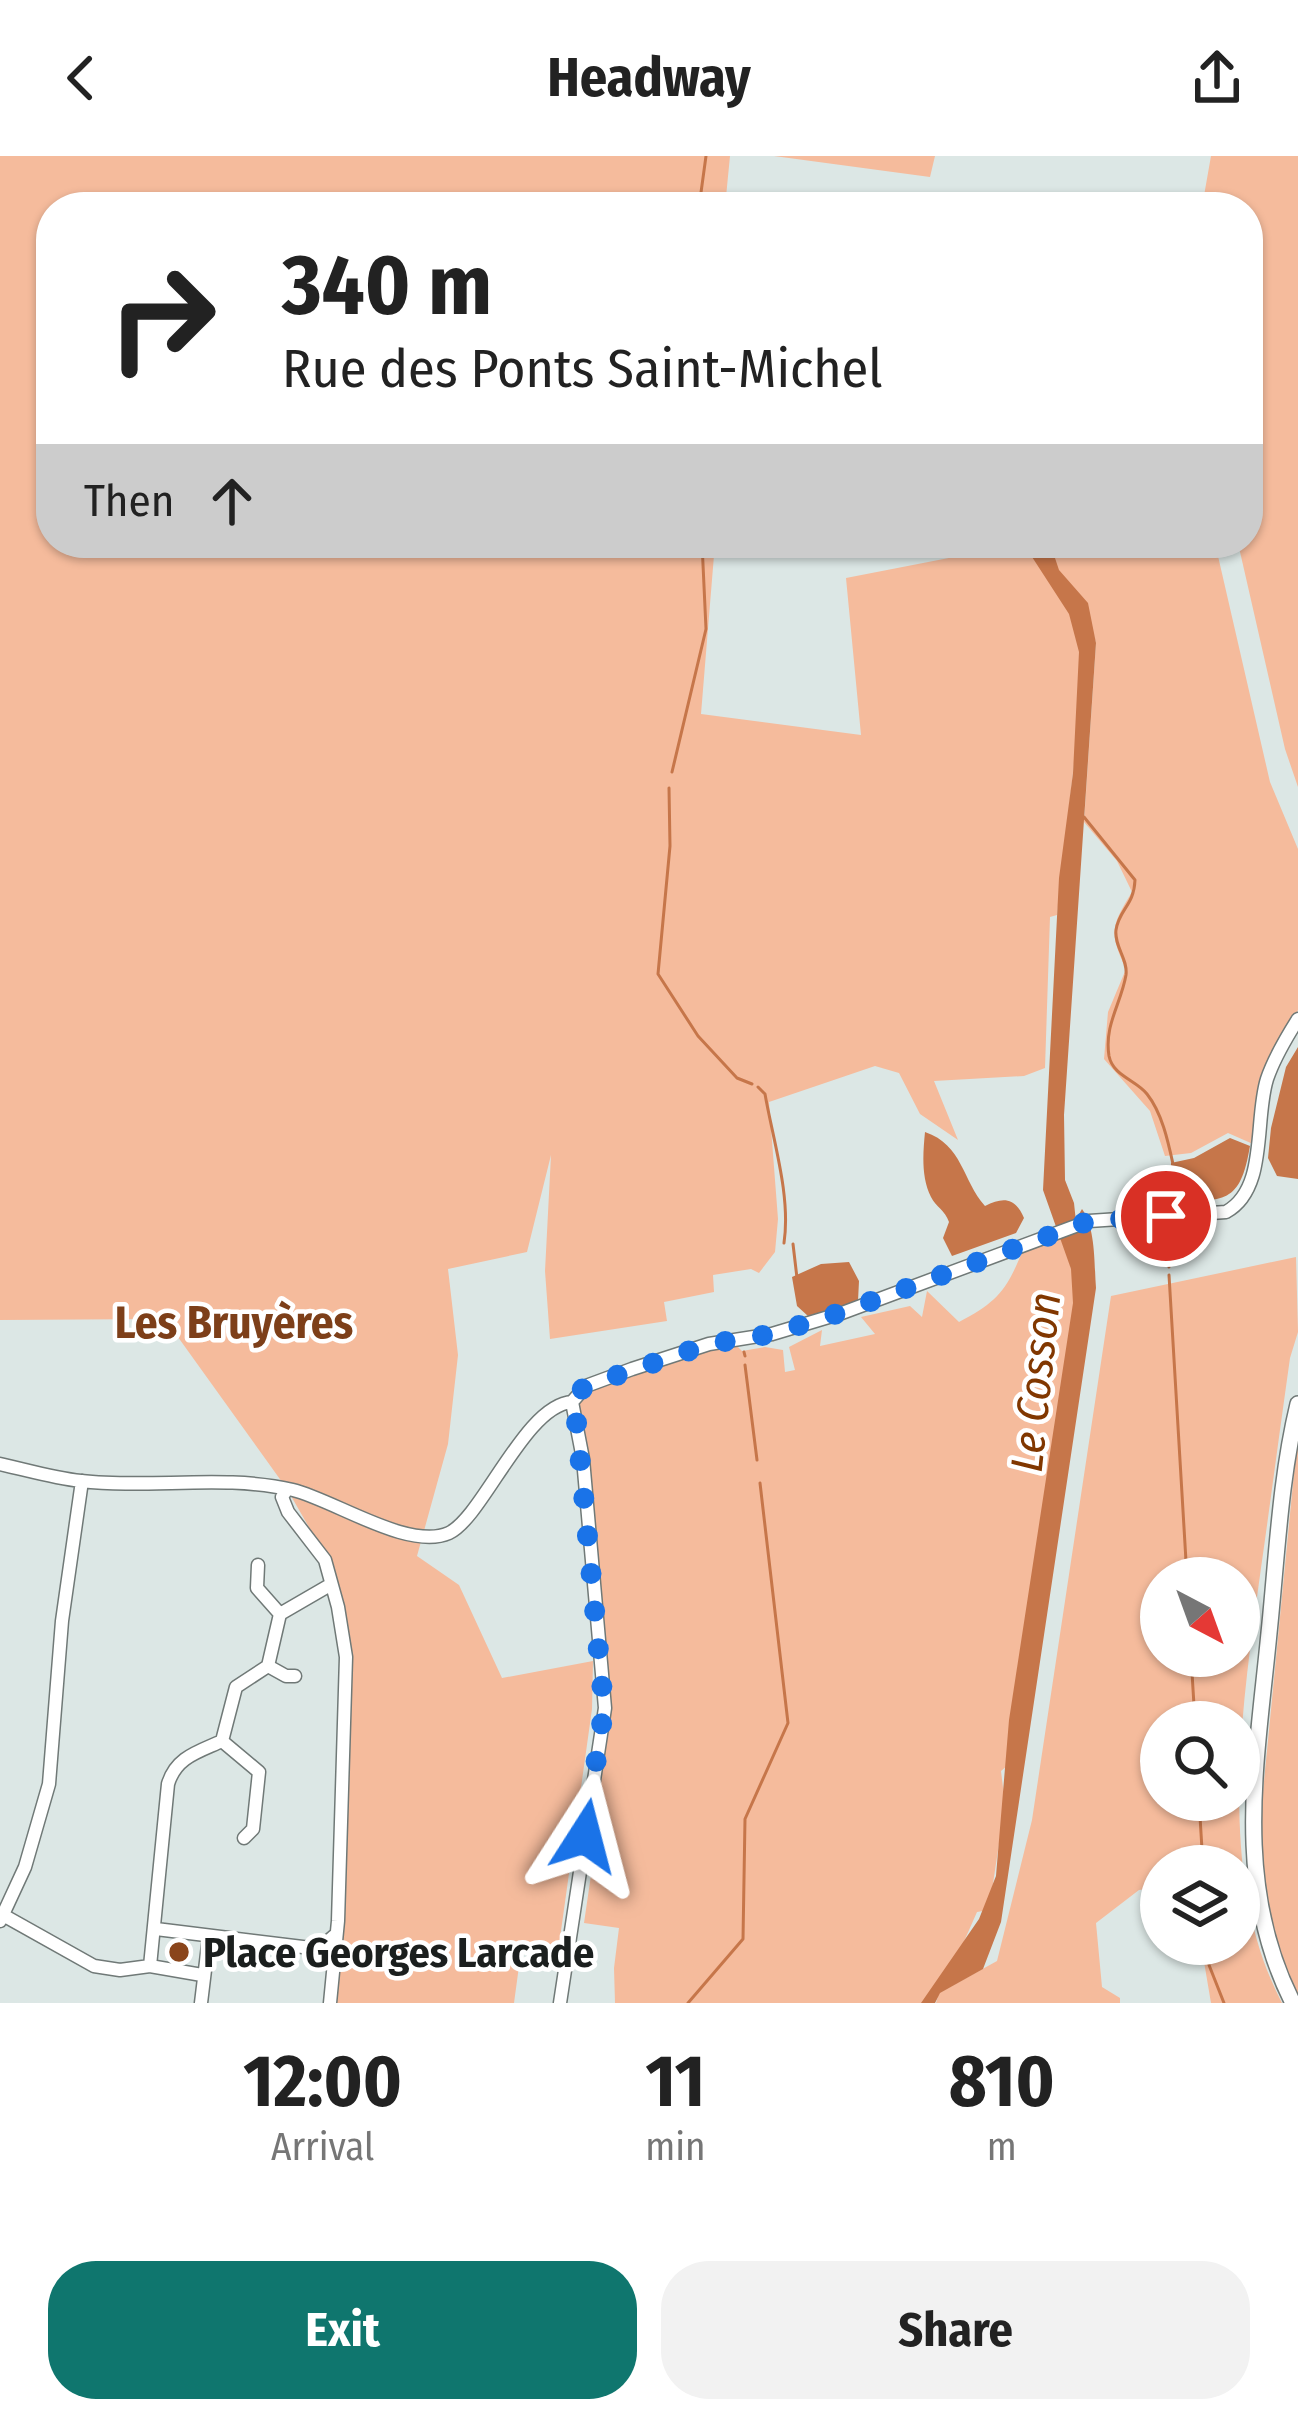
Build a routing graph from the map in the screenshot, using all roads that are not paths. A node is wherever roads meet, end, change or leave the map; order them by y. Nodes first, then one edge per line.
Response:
1 (1298, 1019) edge
2 (572, 1402) junction
3 (1298, 1404) edge
4 (0, 1464) edge
5 (82, 1481) junction
6 (287, 1489) junction
7 (259, 1565) dead end
8 (330, 1585) junction
9 (280, 1614) junction
10 (268, 1666) junction
11 (296, 1676) dead end
12 (222, 1741) junction
13 (244, 1838) dead end
14 (2, 1918) edge
15 (156, 1929) junction
16 (336, 1933) junction
17 (209, 1937) junction
18 (319, 1949) junction
19 (150, 1966) junction
20 (333, 1970) junction
21 (202, 1975) junction
22 (201, 2003) edge
23 (330, 2003) edge
24 (560, 2003) edge
25 (1292, 2003) edge

1 - 2 street
2 - 6 street
2 - 24 street
3 - 25 main road
4 - 5 street
5 - 6 street
5 - 14 street
6 - 8 street
7 - 9 street
8 - 9 street
8 - 16 street
9 - 10 street
10 - 11 street
10 - 12 street
12 - 13 street
12 - 15 street
14 - 19 street
15 - 17 street
15 - 19 street
16 - 18 street
16 - 20 street
17 - 18 street
17 - 21 street
18 - 20 street
19 - 21 street
20 - 23 street
21 - 22 street

